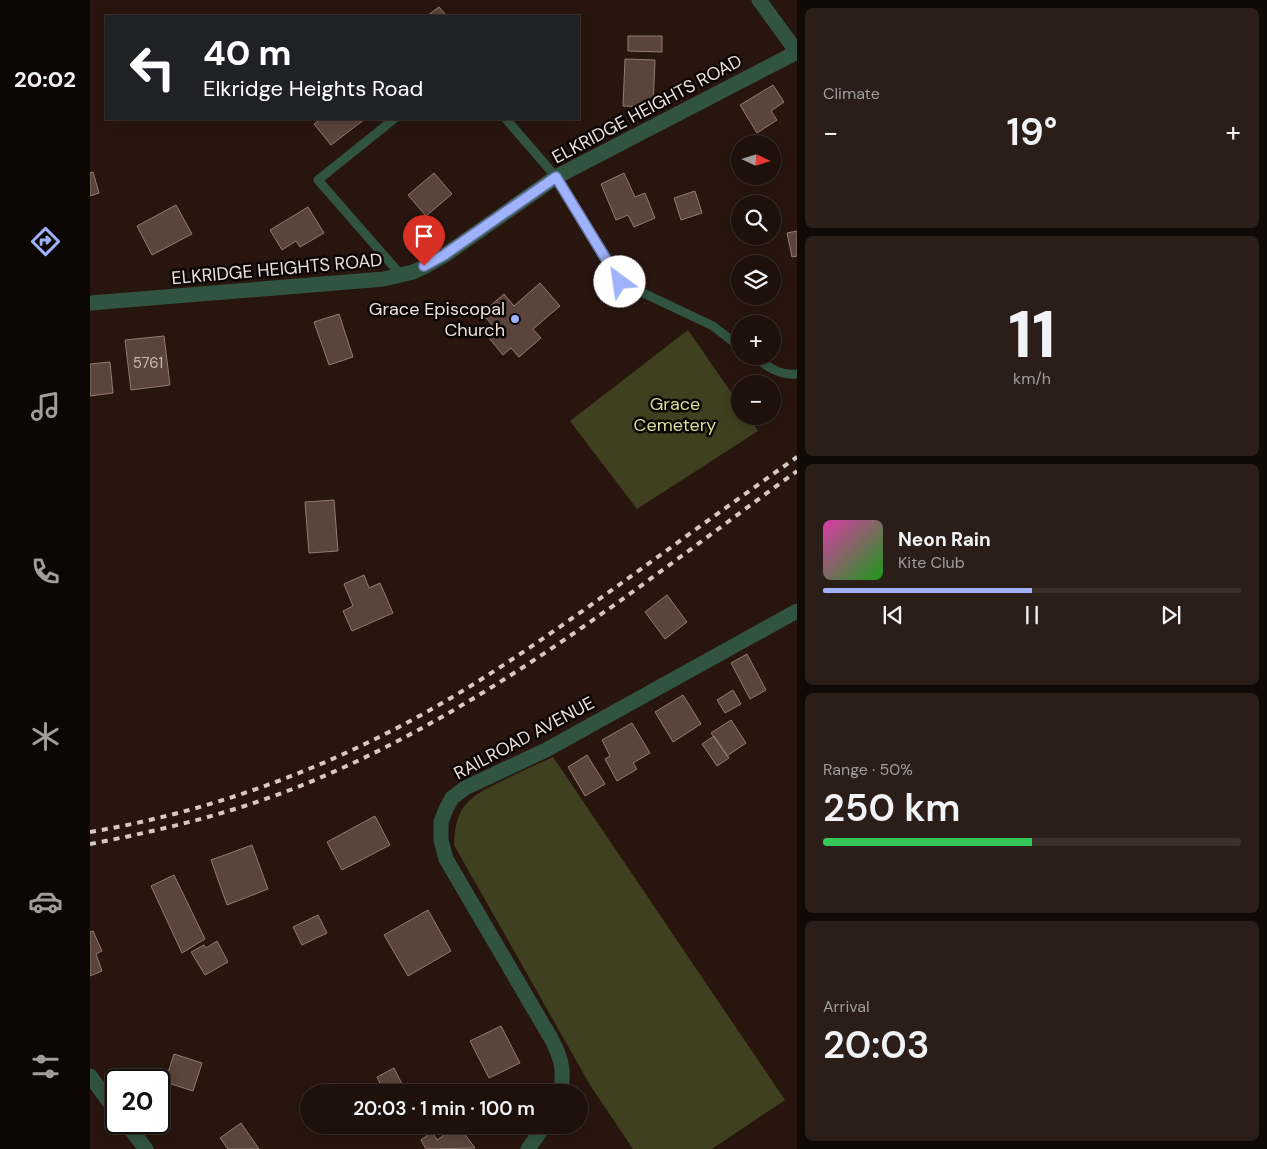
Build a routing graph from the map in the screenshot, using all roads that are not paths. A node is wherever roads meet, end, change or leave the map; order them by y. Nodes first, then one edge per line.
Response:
1 (758, 0) edge
2 (797, 52) edge
3 (393, 120) edge
4 (507, 120) edge
5 (556, 177) junction
6 (400, 275) junction
7 (90, 303) edge
8 (731, 340) edge
9 (764, 365) edge
10 (797, 374) edge
11 (797, 611) edge
12 (90, 1076) edge
13 (562, 1084) edge
14 (105, 1096) edge
15 (134, 1134) edge
16 (539, 1134) edge
17 (146, 1149) edge
18 (528, 1149) edge

1 - 2 street
2 - 5 street, ELKRIDGE HEIGHTS ROAD
3 - 6 lane
4 - 5 lane
5 - 6 street, ELKRIDGE HEIGHTS ROAD
5 - 8 lane
6 - 7 street, ELKRIDGE HEIGHTS ROAD
9 - 10 lane
11 - 13 street, RAILROAD AVENUE
12 - 14 street
15 - 17 street
16 - 18 street

